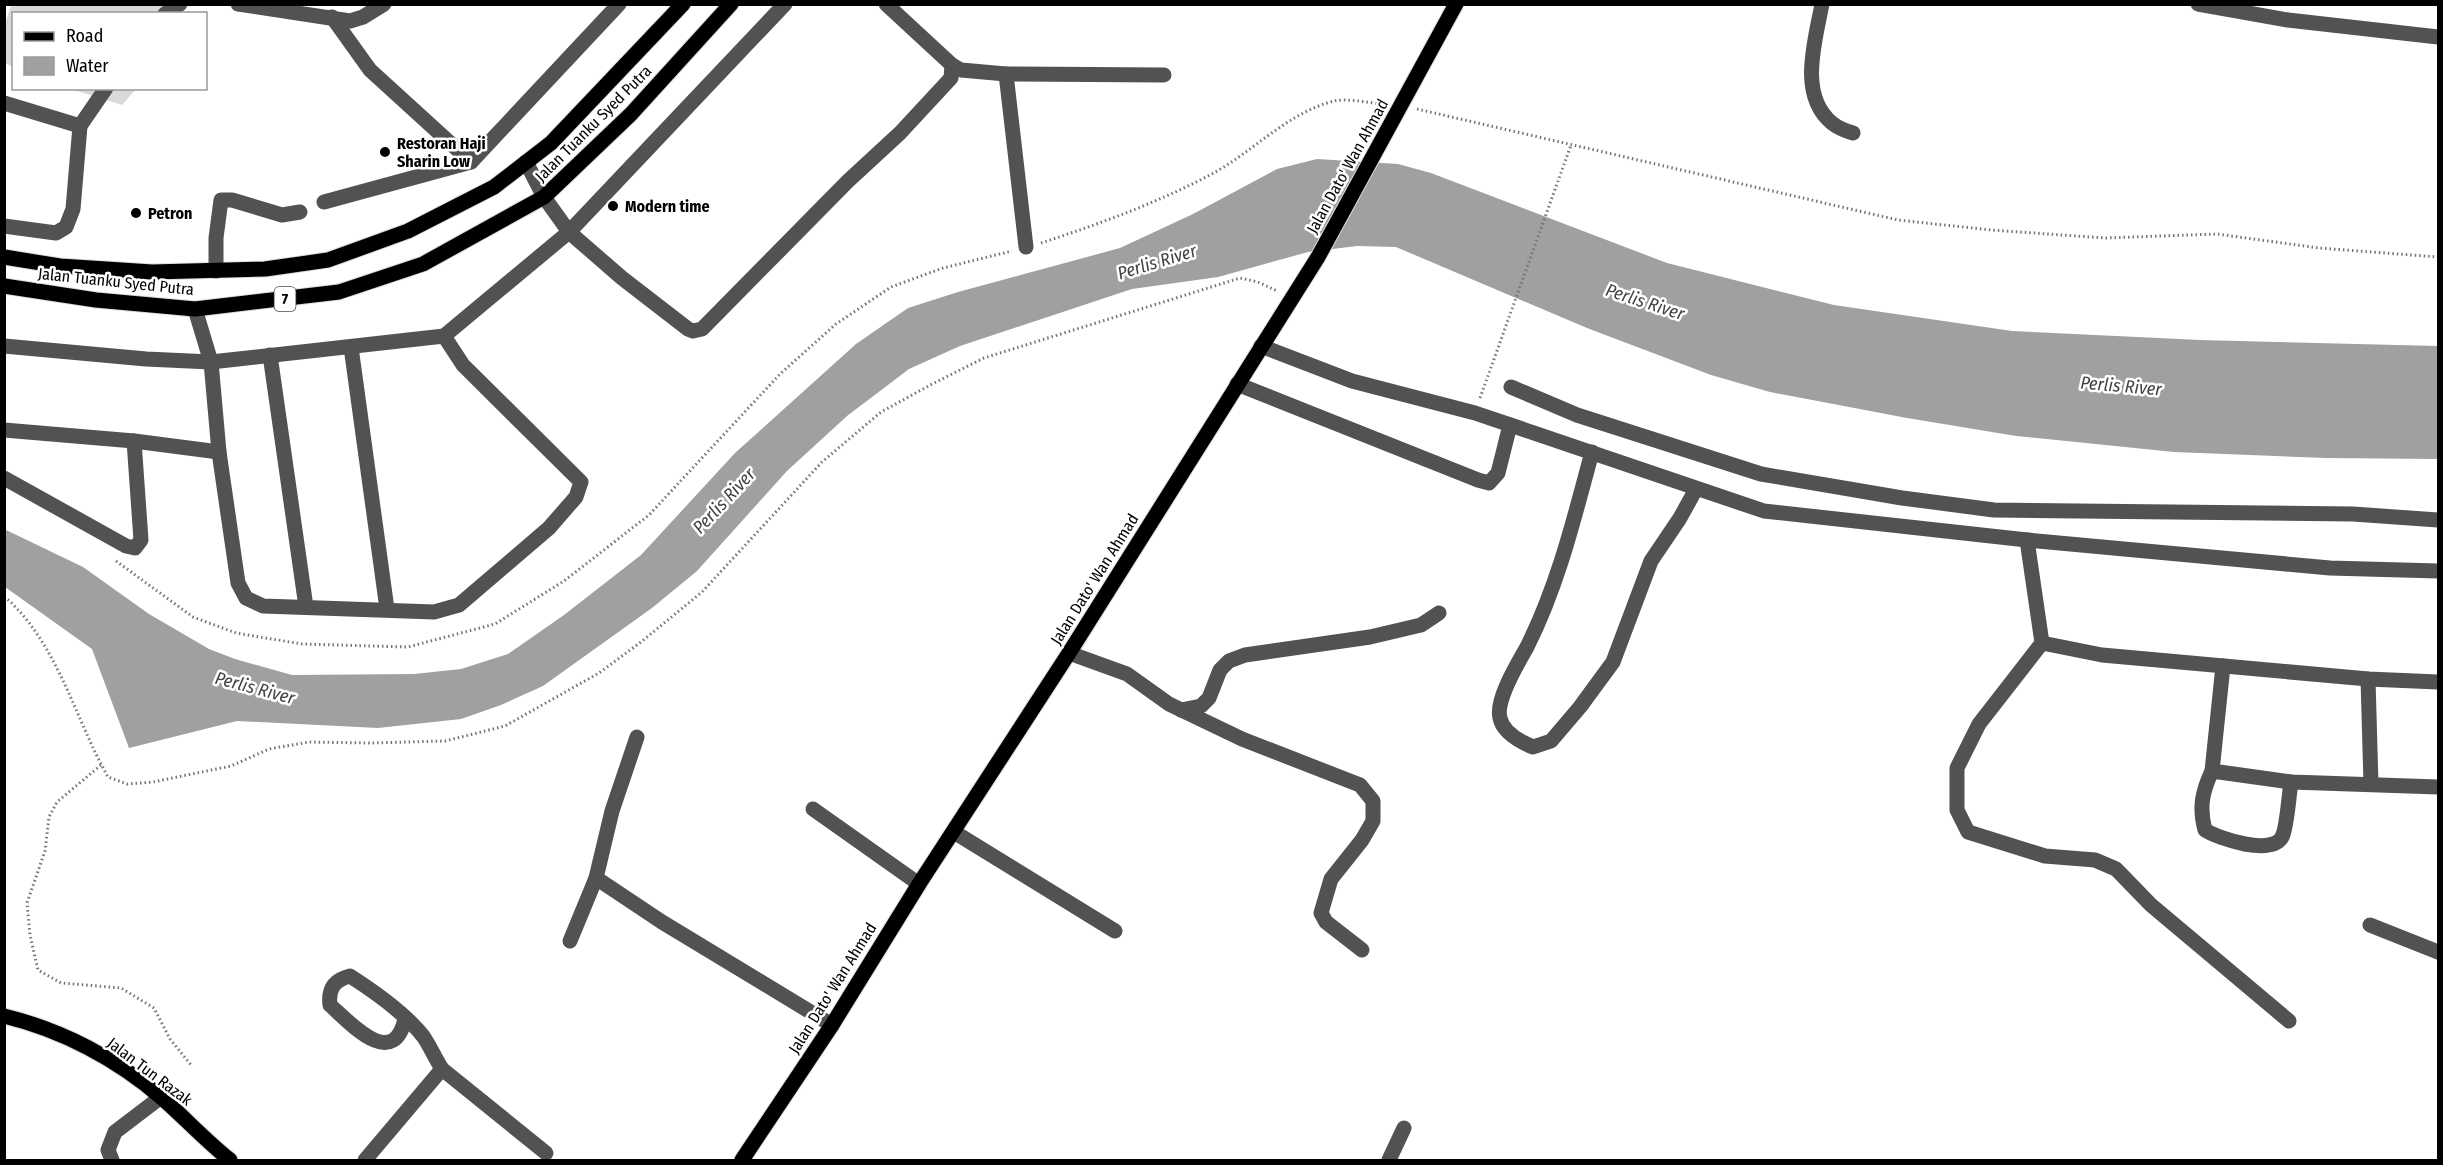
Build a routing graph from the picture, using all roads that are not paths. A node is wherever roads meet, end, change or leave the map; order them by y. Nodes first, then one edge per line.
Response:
1 (238, 4) edge
2 (384, 4) edge
3 (619, 4) edge
4 (683, 4) edge
5 (731, 4) edge
6 (784, 4) edge
7 (886, 4) edge
8 (1456, 4) edge
9 (1822, 4) edge
10 (2198, 4) edge
11 (2238, 8) edge
12 (332, 17) junction
13 (2439, 37) edge
14 (952, 65) junction
15 (1006, 74) junction
16 (1164, 75) dead end
17 (105, 90) edge
18 (4, 103) edge
19 (80, 126) junction
20 (1853, 134) dead end
21 (471, 162) junction
22 (526, 162) junction
23 (544, 197) junction
24 (324, 202) dead end
25 (300, 212) dead end
26 (4, 226) edge
27 (569, 232) junction
28 (1026, 247) road end
29 (4, 257) edge
30 (216, 271) junction
31 (4, 286) edge
32 (195, 309) junction
33 (444, 336) junction
34 (4, 346) edge
35 (1261, 346) junction
36 (351, 347) junction
37 (270, 355) junction
38 (211, 362) junction
39 (1237, 384) junction
40 (1510, 387) dead end
41 (1510, 425) junction
42 (4, 430) edge
43 (134, 441) junction
44 (219, 452) junction
45 (1593, 452) junction
46 (4, 478) edge
47 (1696, 489) junction
48 (2439, 520) edge
49 (2027, 540) junction
50 (2439, 571) edge
51 (306, 607) junction
52 (387, 609) junction
53 (1439, 614) dead end
54 (2041, 636) junction
55 (1069, 653) junction
56 (2223, 666) junction
57 (2368, 679) junction
58 (2439, 682) edge
59 (1181, 710) junction
60 (637, 737) dead end
61 (2212, 771) junction
62 (2291, 782) junction
63 (2371, 784) junction
64 (2439, 787) edge
65 (813, 809) dead end
66 (954, 832) junction
67 (596, 878) junction
68 (919, 884) junction
69 (2370, 925) dead end
70 (1115, 931) dead end
71 (570, 941) dead end
72 (1362, 950) dead end
73 (2439, 952) edge
74 (4, 1016) edge
75 (405, 1019) junction
76 (2289, 1021) dead end
77 (832, 1025) junction
78 (442, 1069) junction
79 (161, 1097) junction
80 (1404, 1128) dead end
81 (546, 1153) dead end
82 (225, 1159) edge
83 (112, 1161) edge
84 (365, 1161) edge
85 (742, 1161) edge
86 (1389, 1161) edge

1 - 12 street
2 - 12 street
3 - 21 street
4 - 22 main road, Jalan Tuanku Syed Putra / 7
5 - 23 main road, Jalan Tuanku Syed Putra / 7
6 - 27 street
7 - 14 street
8 - 35 main road, Jalan Dato' Wan Ahmad
9 - 20 street
10 - 11 street
11 - 13 street
12 - 21 street
14 - 15 street
14 - 27 street
15 - 16 street
15 - 28 street
17 - 19 street
18 - 19 street
19 - 26 street
21 - 24 street
22 - 23 street
22 - 30 main road, Jalan Tuanku Syed Putra / 7
23 - 27 street
23 - 32 main road, Jalan Tuanku Syed Putra / 7
25 - 30 street
27 - 33 street
29 - 30 main road, Jalan Tuanku Syed Putra / 7
31 - 32 main road, Jalan Tuanku Syed Putra / 7
32 - 38 street
33 - 36 street
33 - 52 street
34 - 38 street
35 - 39 main road, Jalan Dato' Wan Ahmad
35 - 41 street
36 - 37 street
36 - 52 street
37 - 38 street
37 - 51 street
38 - 44 street
39 - 41 street
39 - 55 main road, Jalan Dato' Wan Ahmad
40 - 48 street
41 - 45 street
42 - 43 street
43 - 44 street
43 - 46 street
44 - 51 street
45 - 47 street
45 - 47 street
47 - 49 street
49 - 50 street
49 - 54 street
51 - 52 street
53 - 59 street
54 - 56 street
54 - 76 street
55 - 59 street
55 - 66 main road, Jalan Dato' Wan Ahmad
56 - 57 street
56 - 61 street
57 - 58 street
57 - 63 street
59 - 72 street
60 - 67 street
61 - 62 street
61 - 62 street
62 - 63 street
63 - 64 street
65 - 68 street
66 - 68 main road, Jalan Dato' Wan Ahmad
66 - 70 street
67 - 71 street
67 - 77 street
68 - 77 main road, Jalan Dato' Wan Ahmad
69 - 73 street
74 - 79 main road, Jalan Tun Razak
75 - 75 street
75 - 78 street
77 - 85 main road, Jalan Dato' Wan Ahmad
78 - 81 street
78 - 84 street
79 - 82 main road, Jalan Tun Razak
79 - 83 street
80 - 86 street

